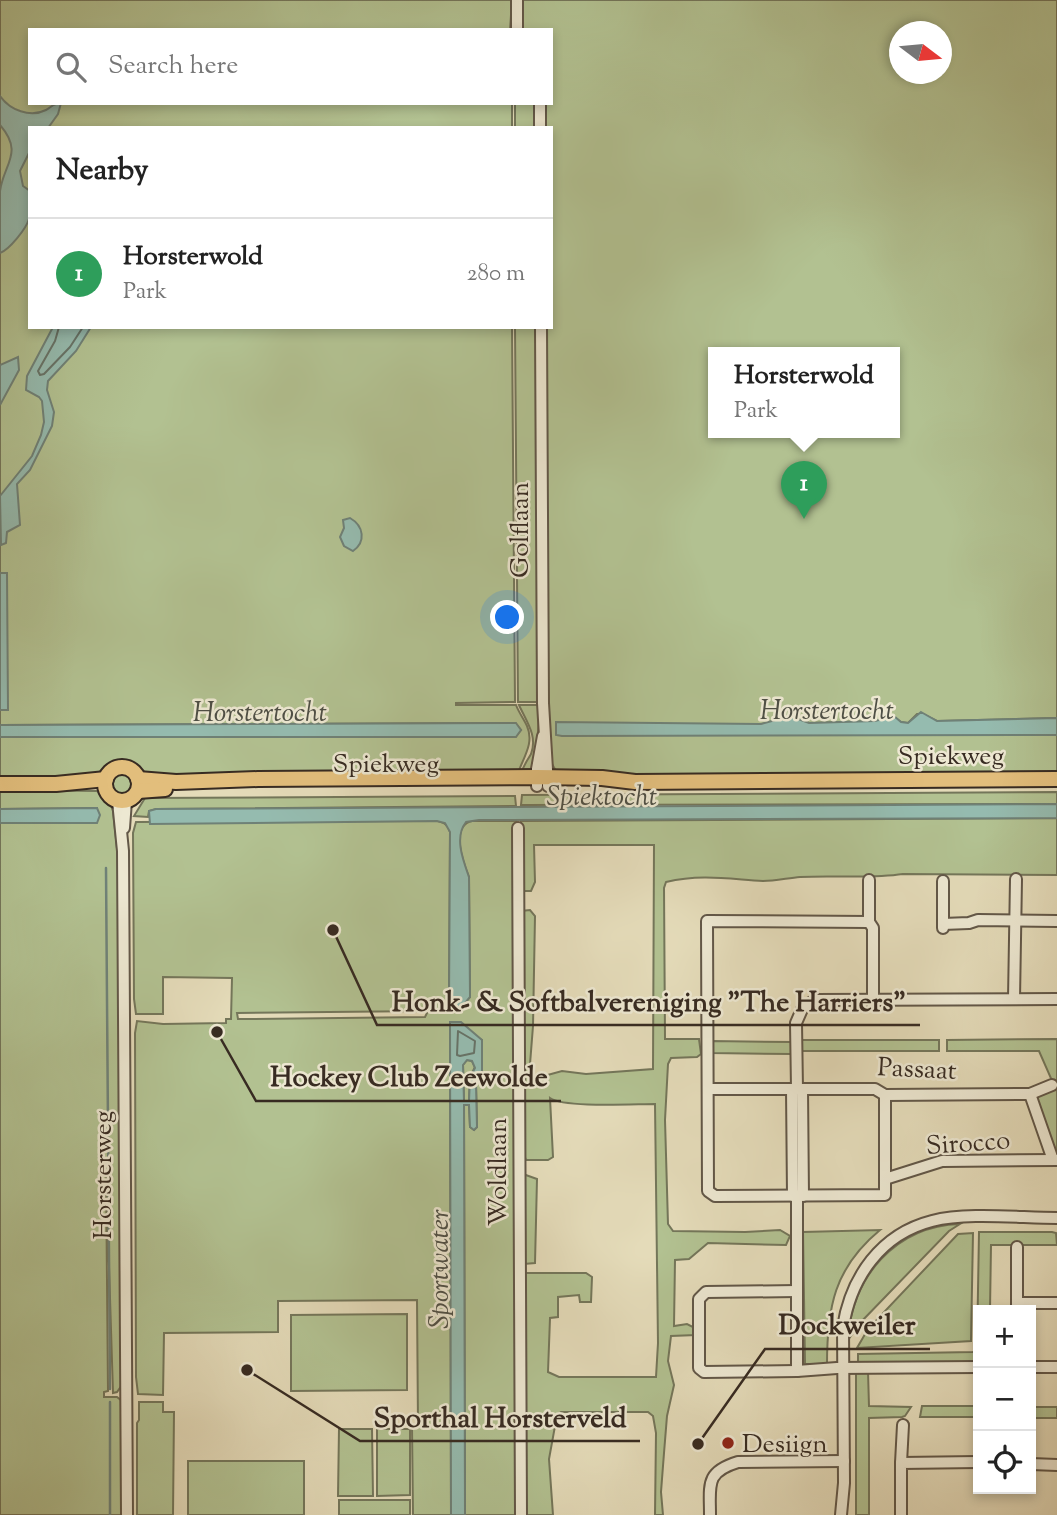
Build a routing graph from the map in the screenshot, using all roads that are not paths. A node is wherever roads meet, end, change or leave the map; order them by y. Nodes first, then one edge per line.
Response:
1 (517, 0) edge
2 (517, 28) edge
3 (540, 105) edge
4 (540, 126) edge
5 (541, 329) edge
6 (1057, 779) edge
7 (542, 782) junction
8 (106, 784) junction
9 (0, 785) edge
10 (130, 793) junction
11 (518, 828) dead end
12 (1016, 879) dead end
13 (869, 880) dead end
14 (943, 881) dead end
15 (1057, 921) edge
16 (869, 922) junction
17 (1016, 922) junction
18 (873, 999) junction
19 (1014, 999) junction
20 (1057, 999) edge
21 (1052, 1085) dead end
22 (708, 1089) junction
23 (797, 1089) junction
24 (1030, 1094) junction
25 (885, 1095) junction
26 (1055, 1160) edge
27 (885, 1179) junction
28 (798, 1196) junction
29 (1057, 1210) edge
30 (1057, 1218) edge
31 (1017, 1247) dead end
32 (797, 1291) junction
33 (1057, 1303) edge
34 (1017, 1305) edge
35 (1030, 1305) edge
36 (973, 1367) edge
37 (1036, 1367) edge
38 (1057, 1367) edge
39 (840, 1368) junction
40 (797, 1371) junction
41 (903, 1425) dead end
42 (840, 1461) junction
43 (973, 1462) edge
44 (901, 1463) junction
45 (1036, 1464) edge
46 (1057, 1465) edge
47 (127, 1515) edge
48 (521, 1515) edge
49 (710, 1515) edge
50 (841, 1515) edge
51 (901, 1515) edge

1 - 2 street
3 - 4 street
5 - 7 street, Golflaan
6 - 7 main road, Spiekweg
7 - 10 main road, Spiekweg
8 - 9 main road
8 - 10 main road
8 - 10 main road, Spiekweg
10 - 47 street, Horsterweg
11 - 48 street, Woldlaan
12 - 17 street
13 - 16 street
14 - 17 street
15 - 17 street
16 - 18 street
16 - 22 street
17 - 19 street
18 - 19 street
18 - 23 street
19 - 20 street
21 - 24 street, Passaat
22 - 23 street, Passaat
22 - 28 street
23 - 25 street, Passaat
23 - 28 street
24 - 25 street, Passaat
24 - 26 street
25 - 27 street
26 - 27 street, Sirocco
27 - 28 street
28 - 32 street
29 - 39 street
30 - 39 street
31 - 34 street
32 - 40 street
32 - 40 street
33 - 35 street
36 - 39 street
37 - 38 street
39 - 40 street
39 - 42 street
41 - 44 street
42 - 49 street
42 - 50 street
43 - 44 street
44 - 51 street
45 - 46 street

